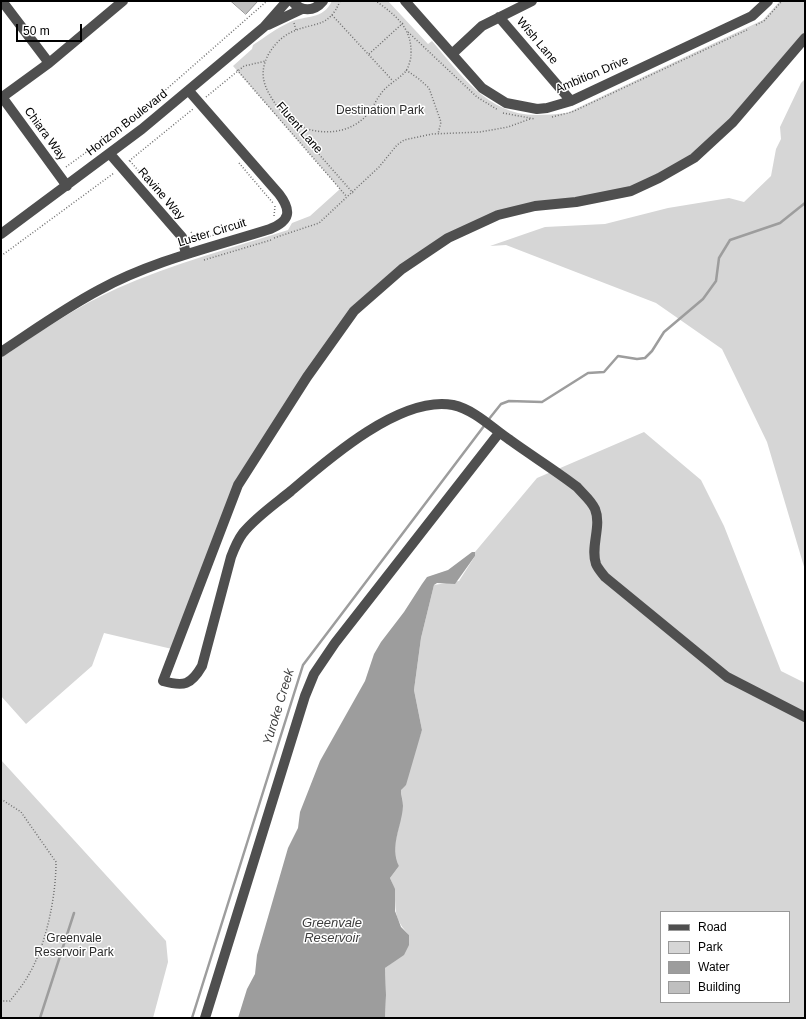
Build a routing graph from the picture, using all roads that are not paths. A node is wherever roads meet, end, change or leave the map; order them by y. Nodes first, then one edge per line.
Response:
1 (2, 1) edge
2 (123, 1) edge
3 (287, 1) edge
4 (292, 1) edge
5 (323, 1) edge
6 (405, 1) edge
7 (532, 1) edge
8 (768, 1) edge
9 (302, 9) junction
10 (499, 17) junction
11 (264, 27) junction
12 (805, 38) edge
13 (452, 54) junction
14 (49, 63) junction
15 (188, 90) junction
16 (1, 97) edge
17 (571, 101) junction
18 (110, 154) junction
19 (67, 186) junction
20 (1, 234) edge
21 (186, 254) junction
22 (1, 352) edge
23 (499, 433) junction
24 (805, 717) edge
25 (205, 1018) edge

1 - 14 street
2 - 14 street
3 - 11 street, Horizon Boulevard
4 - 9 street
5 - 9 street, Horizon Boulevard
6 - 13 street, Ambition Drive
7 - 10 street
8 - 17 street, Ambition Drive
9 - 11 street, Horizon Boulevard
10 - 13 street
10 - 17 street, Wish Lane
11 - 15 street, Horizon Boulevard
12 - 23 street
13 - 17 street, Ambition Drive
14 - 16 street
15 - 18 street, Horizon Boulevard
15 - 21 street, Luster Circuit
16 - 19 street, Chiara Way
18 - 19 street, Horizon Boulevard
18 - 21 street, Ravine Way
19 - 20 street, Horizon Boulevard
21 - 22 street, Luster Circuit
23 - 24 street
23 - 25 street

